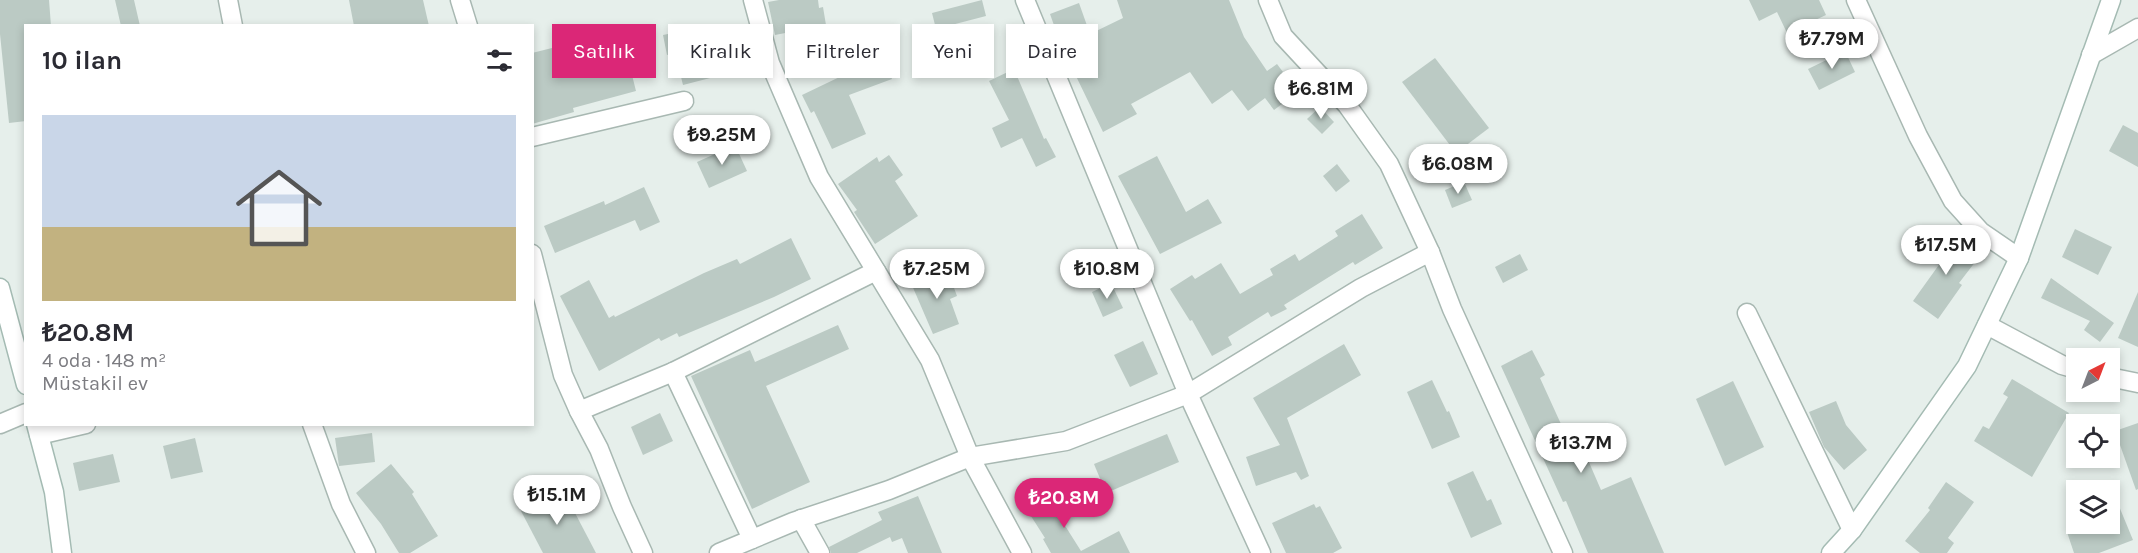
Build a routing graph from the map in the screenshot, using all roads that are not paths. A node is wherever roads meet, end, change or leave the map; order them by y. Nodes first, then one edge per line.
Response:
1 (228, 0) edge
2 (460, 0) edge
3 (753, 0) edge
4 (1025, 0) edge
5 (1268, 0) edge
6 (1856, 0) edge
7 (2111, 0) edge
8 (233, 24) edge
9 (467, 24) edge
10 (2138, 28) edge
11 (2091, 55) junction
12 (684, 101) dead end
13 (534, 137) edge
14 (1430, 252) junction
15 (2019, 258) junction
16 (534, 262) edge
17 (876, 271) junction
18 (0, 288) edge
19 (1748, 313) dead end
20 (1987, 325) junction
21 (2066, 366) edge
22 (673, 372) junction
23 (24, 378) edge
24 (2120, 379) edge
25 (2138, 383) edge
26 (1188, 394) junction
27 (579, 411) junction
28 (24, 414) edge
29 (0, 424) edge
30 (70, 426) edge
31 (313, 426) edge
32 (37, 430) edge
33 (970, 458) junction
34 (801, 519) junction
35 (1851, 530) junction
36 (753, 539) junction
37 (62, 553) edge
38 (366, 553) edge
39 (643, 553) edge
40 (719, 553) edge
41 (820, 553) edge
42 (1022, 553) edge
43 (1261, 553) edge
44 (1563, 553) edge
45 (1831, 553) edge

1 - 8 street
2 - 9 street
3 - 17 street
4 - 26 street
5 - 14 street
6 - 15 street
7 - 11 street
10 - 11 street
11 - 15 street
12 - 13 street
14 - 26 street
14 - 44 street
15 - 20 street
16 - 27 street
17 - 22 street
17 - 33 street
18 - 23 street
19 - 35 street
20 - 21 street
20 - 35 street
22 - 27 street
22 - 36 street
24 - 25 street
26 - 33 street
26 - 43 street
27 - 39 street
28 - 29 street
30 - 32 street
31 - 38 street
32 - 37 street
33 - 34 street
33 - 42 street
34 - 36 street
34 - 41 street
35 - 45 street
36 - 40 street

